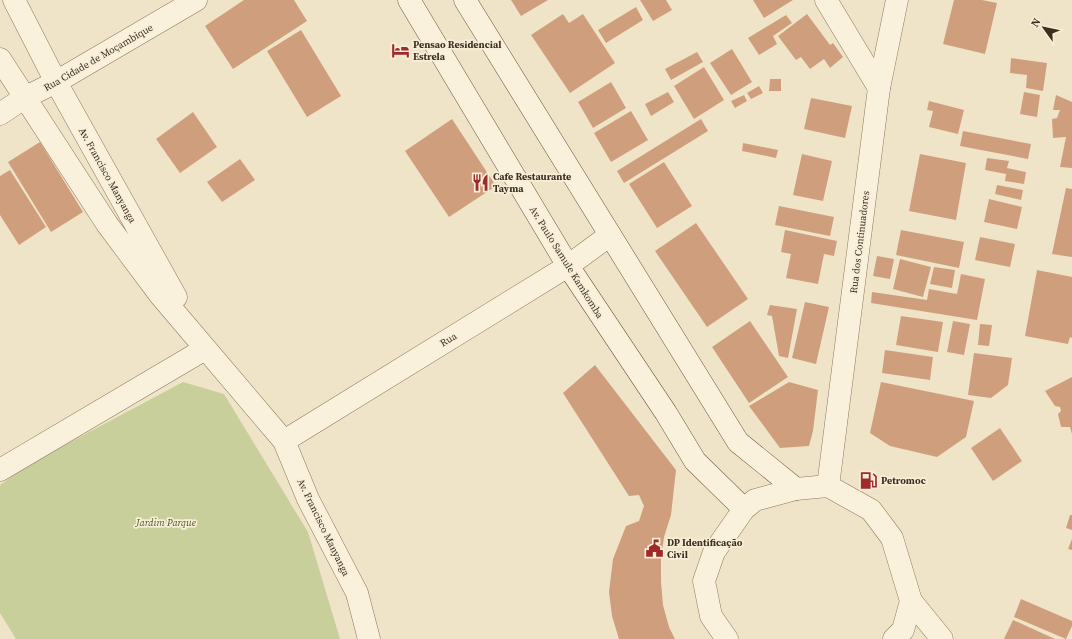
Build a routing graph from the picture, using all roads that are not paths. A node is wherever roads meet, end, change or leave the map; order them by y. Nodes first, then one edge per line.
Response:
1 (14, 0) edge
2 (196, 0) edge
3 (409, 0) edge
4 (465, 0) edge
5 (826, 0) edge
6 (897, 0) edge
7 (0, 59) edge
8 (56, 82) junction
9 (878, 88) junction
10 (24, 98) junction
11 (0, 114) edge
12 (610, 235) junction
13 (568, 266) junction
14 (205, 349) junction
15 (284, 441) junction
16 (0, 470) edge
17 (828, 486) junction
18 (796, 489) junction
19 (744, 509) junction
20 (911, 601) junction
21 (369, 639) edge
22 (727, 639) edge
23 (894, 639) edge
24 (942, 639) edge

1 - 8 street, Av. Francisco Manyanga
2 - 8 street, Rua Cidade de Moçambique
3 - 13 street, Av. Paulo Samule Kamkomba
4 - 12 street
5 - 9 street
6 - 9 street, Rua dos Continuadores
7 - 10 street, Av. Francisco Manyanga
8 - 10 street, Rua Cidade de Moçambique
8 - 14 street, Av. Francisco Manyanga
9 - 17 street, Rua dos Continuadores
10 - 11 street, Rua Cidade de Moçambique
10 - 14 street, Av. Francisco Manyanga
12 - 13 street, Rua
12 - 18 street
13 - 15 street, Rua
13 - 19 street, Av. Paulo Samule Kamkomba
14 - 15 street, Av. Francisco Manyanga
14 - 16 street
15 - 21 street, Av. Francisco Manyanga
17 - 18 street
17 - 20 street
18 - 19 street
19 - 22 street
20 - 23 street
20 - 24 street

